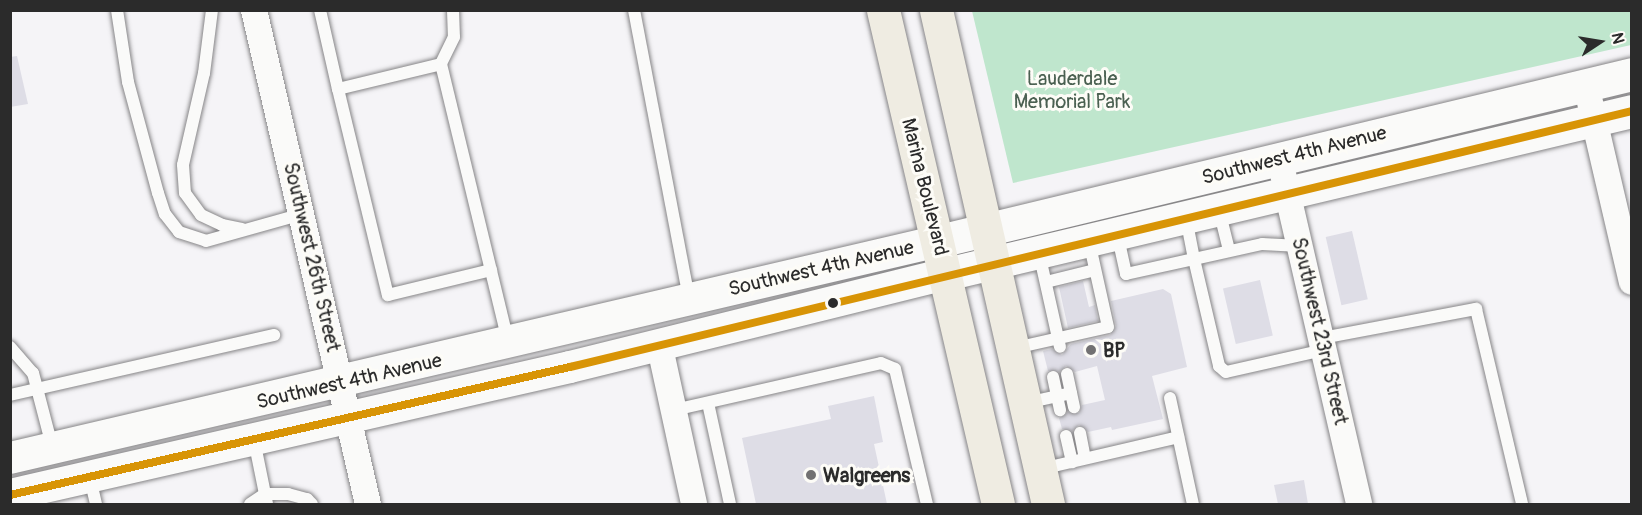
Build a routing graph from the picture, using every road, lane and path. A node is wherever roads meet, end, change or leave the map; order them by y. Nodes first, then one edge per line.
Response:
1 (117, 10) edge
2 (212, 10) edge
3 (254, 10) edge
4 (320, 10) edge
5 (453, 10) edge
6 (634, 10) edge
7 (882, 10) edge
8 (936, 10) edge
9 (441, 64) junction
10 (1632, 74) edge
11 (1586, 85) junction
12 (338, 89) junction
13 (1632, 111) edge
14 (1594, 120) junction
15 (1279, 158) junction
16 (1288, 192) junction
17 (1219, 208) junction
18 (302, 214) junction
19 (1185, 217) junction
20 (246, 230) junction
21 (985, 230) junction
22 (939, 241) junction
23 (1300, 246) junction
24 (1100, 248) junction
25 (1229, 250) junction
26 (1628, 254) edge
27 (1194, 259) junction
28 (993, 263) junction
29 (1042, 267) junction
30 (491, 270) junction
31 (946, 274) junction
32 (1632, 282) edge
33 (1101, 296) junction
34 (689, 298) junction
35 (1088, 299) dead end
36 (274, 336) dead end
37 (659, 343) junction
38 (1059, 343) junction
39 (509, 344) junction
40 (1323, 344) junction
41 (10, 347) edge
42 (1012, 349) junction
43 (1067, 374) dead end
44 (1053, 377) dead end
45 (341, 382) junction
46 (36, 389) junction
47 (1071, 393) junction
48 (10, 395) edge
49 (1057, 396) junction
50 (1170, 398) dead end
51 (708, 403) junction
52 (1025, 403) junction
53 (1074, 407) dead end
54 (674, 410) junction
55 (1060, 410) dead end
56 (349, 418) junction
57 (1080, 434) dead end
58 (1066, 436) dead end
59 (1178, 437) junction
60 (254, 440) junction
61 (52, 448) junction
62 (10, 458) edge
63 (1085, 458) junction
64 (1072, 462) junction
65 (1040, 469) junction
66 (93, 491) edge
67 (28, 497) edge
68 (266, 499) edge
69 (250, 504) edge
70 (312, 504) edge
71 (368, 504) edge
72 (694, 504) edge
73 (730, 504) edge
74 (927, 504) edge
75 (998, 504) edge
76 (1048, 504) edge
77 (1193, 504) edge
78 (1359, 504) edge
79 (1522, 504) edge

1 - 20 lane
2 - 20 lane
3 - 18 street, Southwest 26th Street
4 - 12 lane
5 - 9 lane
6 - 34 lane
7 - 22 main road, Marina Boulevard
8 - 21 main road
9 - 12 lane
9 - 30 lane
10 - 11 main road, Southwest 4th Avenue
11 - 14 street
11 - 15 main road, Southwest 4th Avenue
12 - 30 lane
13 - 14 main road, Southwest 4th Avenue
14 - 16 main road, Southwest 4th Avenue
14 - 26 street
15 - 16 street, Southwest 23rd Street
15 - 21 main road, Southwest 4th Avenue
16 - 17 main road, Southwest 4th Avenue
16 - 23 street, Southwest 23rd Street
17 - 19 main road, Southwest 4th Avenue
17 - 25 lane
18 - 20 lane
18 - 45 street, Southwest 26th Street
19 - 24 main road, Southwest 4th Avenue
19 - 27 lane
21 - 22 main road, Southwest 4th Avenue
21 - 28 main road
22 - 31 main road, Marina Boulevard
22 - 34 street, Southwest 4th Avenue
23 - 25 lane
23 - 40 street, Southwest 23rd Street
24 - 27 lane
24 - 29 main road, Southwest 4th Avenue
24 - 33 lane
25 - 27 lane
26 - 32 street
27 - 40 lane
28 - 29 main road, Southwest 4th Avenue
28 - 31 main road, Southwest 4th Avenue
28 - 42 main road
29 - 38 lane
30 - 39 lane
31 - 37 street, Southwest 4th Avenue
31 - 75 main road, Marina Boulevard
33 - 35 lane
33 - 38 lane
34 - 39 street, Southwest 4th Avenue
36 - 46 lane
37 - 54 street
37 - 56 street, Southwest 4th Avenue
38 - 42 lane
39 - 45 street, Southwest 4th Avenue
40 - 78 street, Southwest 23rd Street
40 - 79 lane
41 - 46 lane
42 - 52 main road
43 - 47 lane
44 - 49 lane
45 - 56 street, Southwest 26th Street
45 - 61 street, Southwest 4th Avenue
46 - 48 lane
46 - 61 lane
47 - 49 lane
47 - 53 lane
49 - 52 lane
49 - 55 lane
50 - 59 lane
51 - 54 lane
51 - 73 lane
51 - 74 lane
52 - 65 main road
54 - 72 street
56 - 60 street, Southwest 4th Avenue
56 - 71 street, Southwest 26th Street
57 - 63 lane
58 - 64 lane
59 - 63 lane
59 - 77 lane
60 - 66 street, Southwest 4th Avenue
60 - 68 lane
61 - 62 street, Southwest 4th Avenue
63 - 64 lane
64 - 65 lane
65 - 76 main road
66 - 67 street, Southwest 4th Avenue
68 - 69 lane
68 - 70 lane

